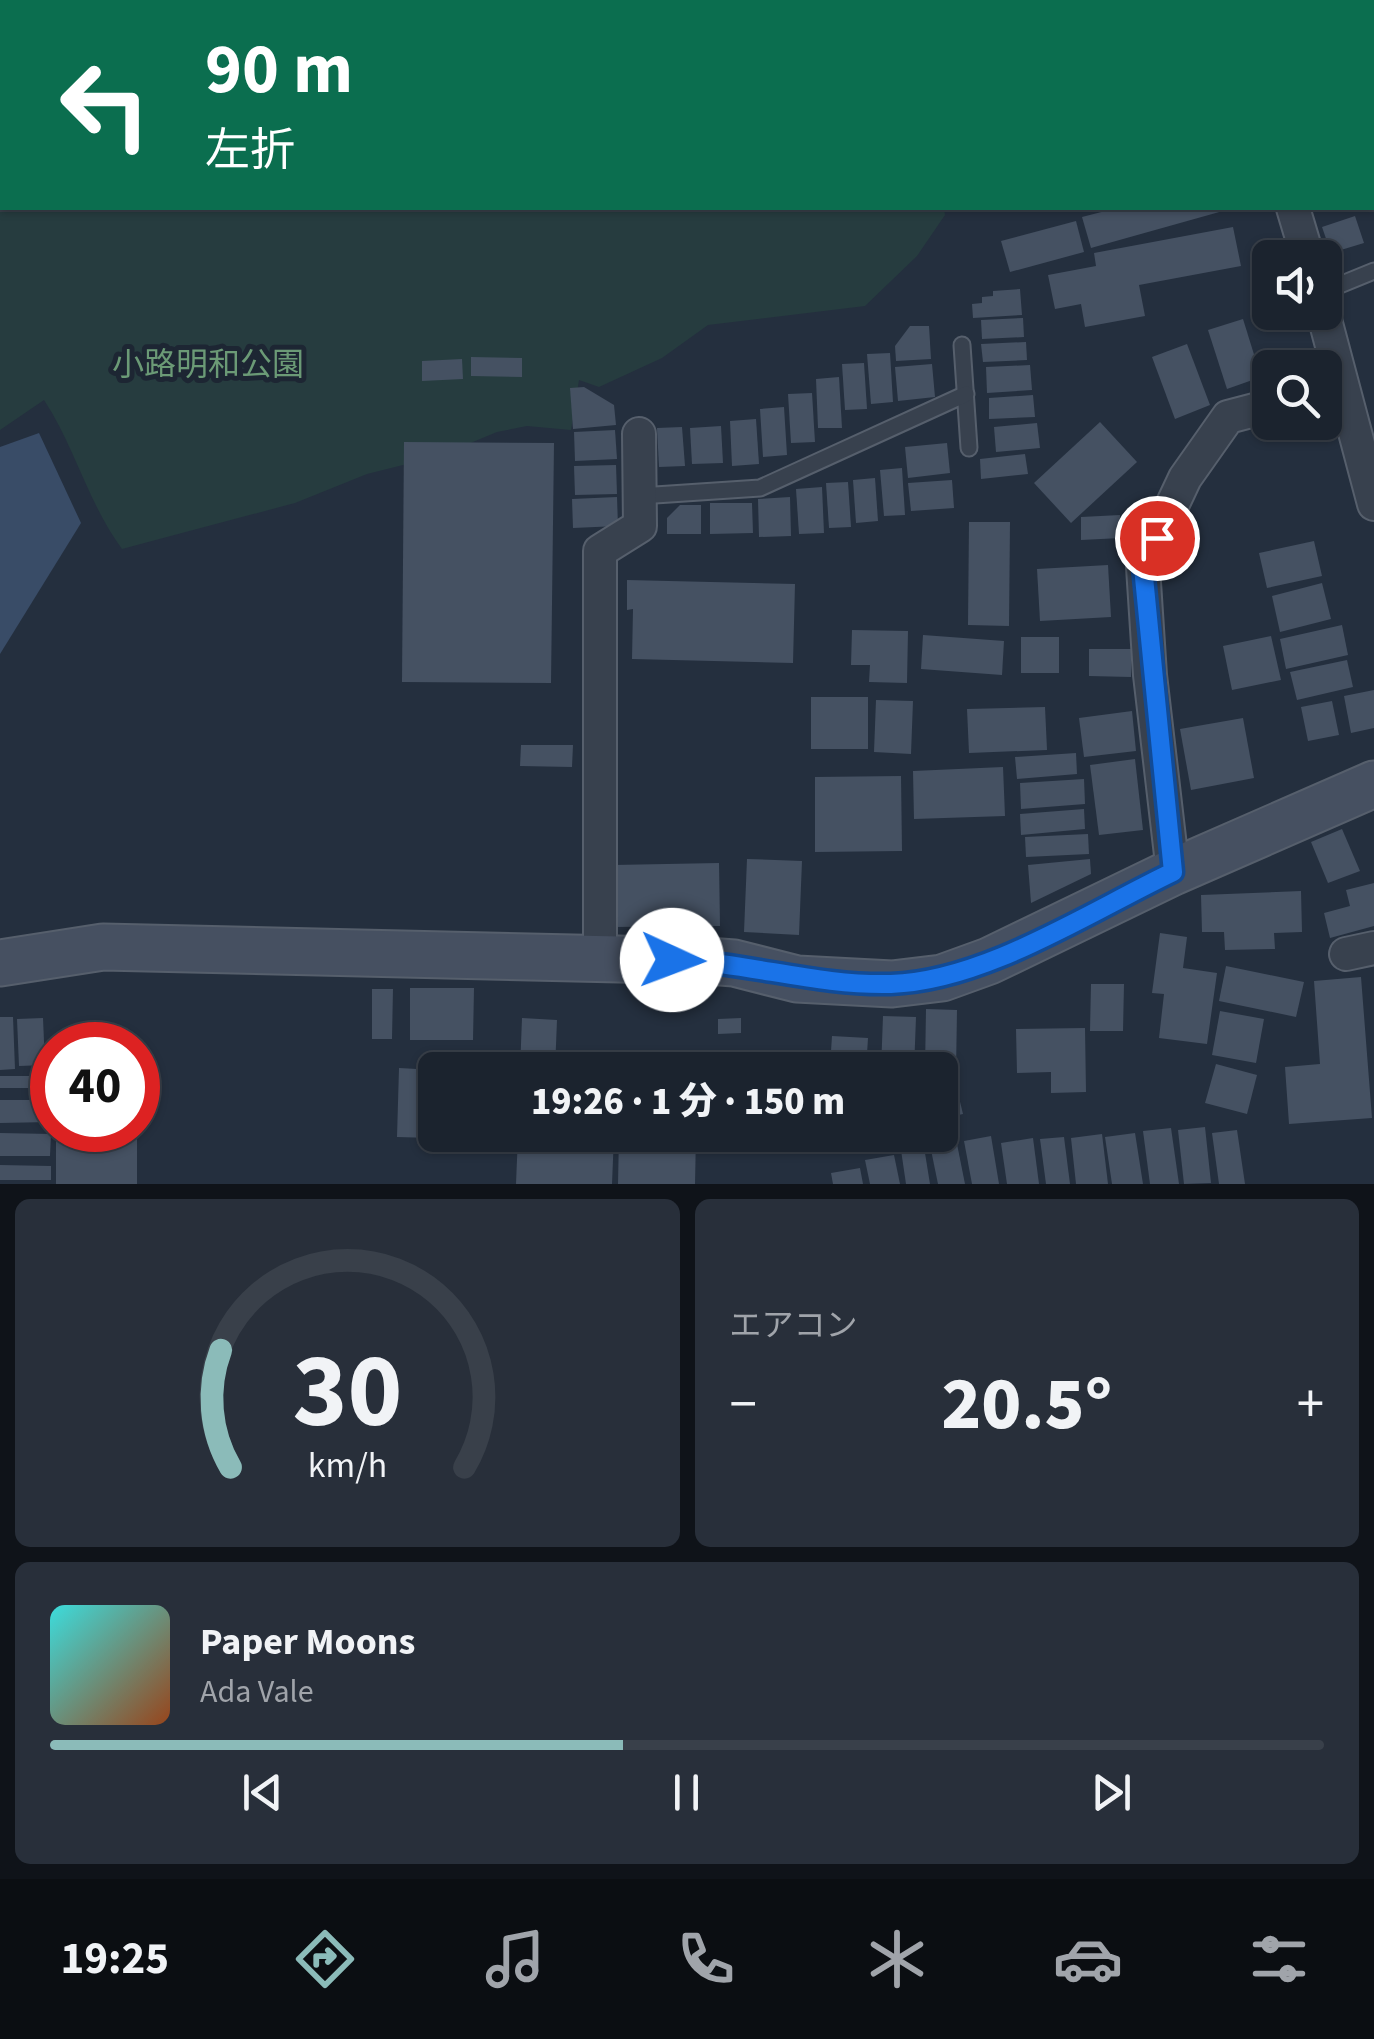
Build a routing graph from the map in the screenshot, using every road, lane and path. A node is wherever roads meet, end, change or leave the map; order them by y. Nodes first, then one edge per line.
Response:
1 (1294, 210) edge
2 (1303, 240) edge
3 (1374, 271) edge
4 (1342, 284) edge
5 (962, 344) dead end
6 (966, 394) junction
7 (1252, 411) edge
8 (1342, 413) edge
9 (639, 434) dead end
10 (969, 448) dead end
11 (640, 496) junction
12 (1374, 504) edge
13 (1374, 784) edge
14 (1173, 872) junction
15 (600, 959) junction
16 (0, 962) edge

1 - 2 street
3 - 4 lane
5 - 6 lane
6 - 10 lane
6 - 11 lane
7 - 14 street
8 - 12 street
9 - 11 street
11 - 15 street
13 - 14 street
14 - 15 street
15 - 16 street

